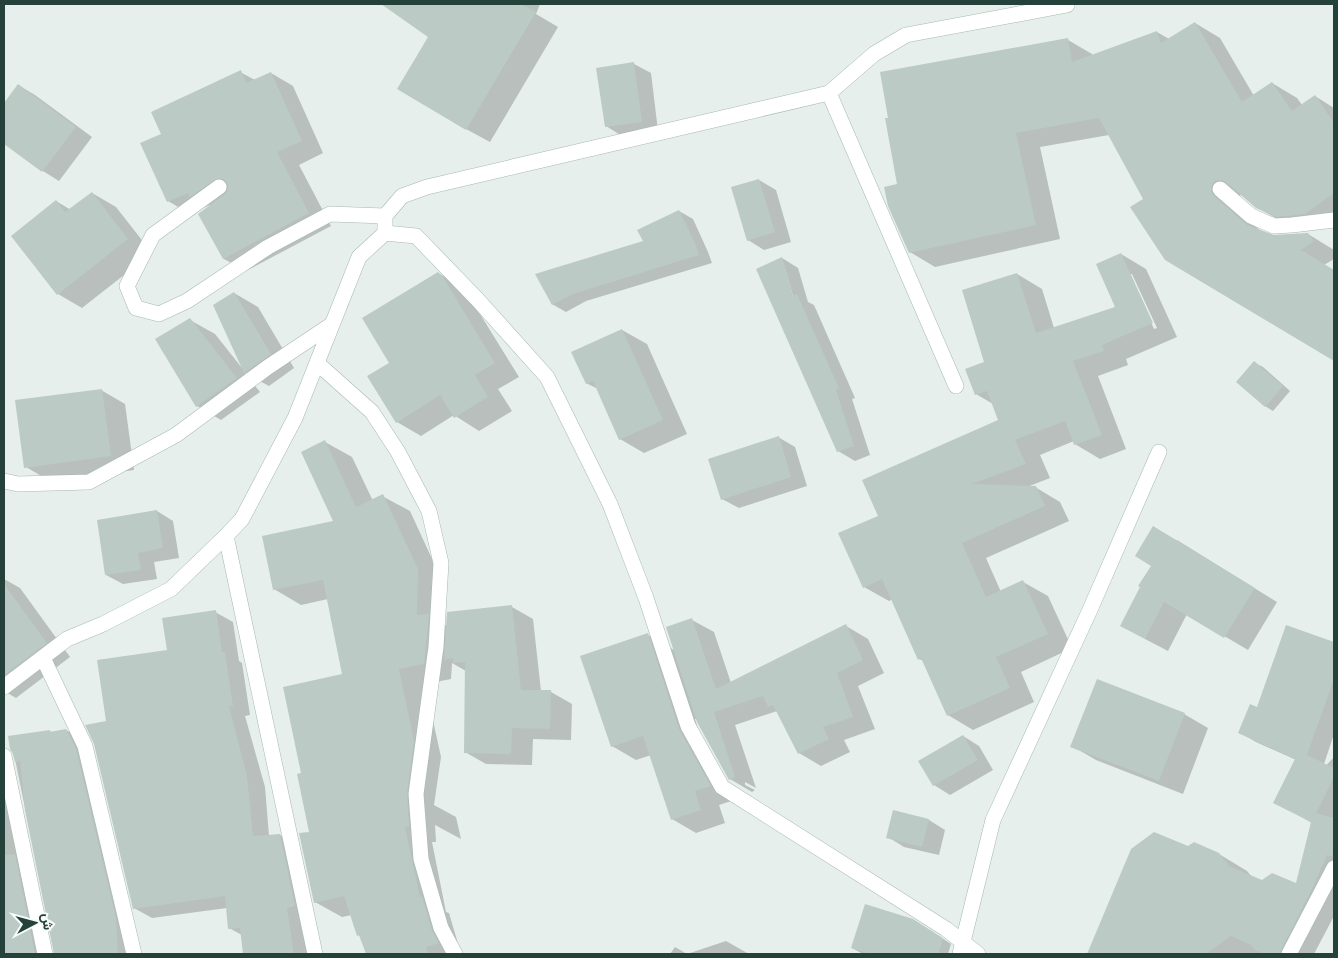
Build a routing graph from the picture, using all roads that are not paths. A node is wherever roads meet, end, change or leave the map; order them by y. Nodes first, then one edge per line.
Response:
1 (1068, 5) edge
2 (829, 93) junction
3 (219, 187) dead end
4 (1220, 189) dead end
5 (385, 216) junction
6 (1334, 220) edge
7 (385, 233) junction
8 (331, 325) junction
9 (317, 363) junction
10 (956, 386) dead end
11 (1159, 452) dead end
12 (4, 481) edge
13 (226, 536) junction
14 (43, 658) junction
15 (4, 687) edge
16 (4, 756) edge
17 (1334, 868) edge
18 (961, 949) edge
19 (44, 954) edge
20 (134, 954) edge
21 (315, 954) edge
22 (455, 954) edge
23 (978, 954) edge
24 (1289, 954) edge

1 - 2 street
2 - 5 street
2 - 10 street
3 - 5 street
4 - 6 street
5 - 7 street
7 - 8 street
7 - 18 street
8 - 9 street
8 - 12 street
9 - 13 street
9 - 22 street
11 - 18 street
13 - 14 street
13 - 21 street
14 - 15 street
14 - 20 street
16 - 19 street
17 - 24 street
18 - 23 street

